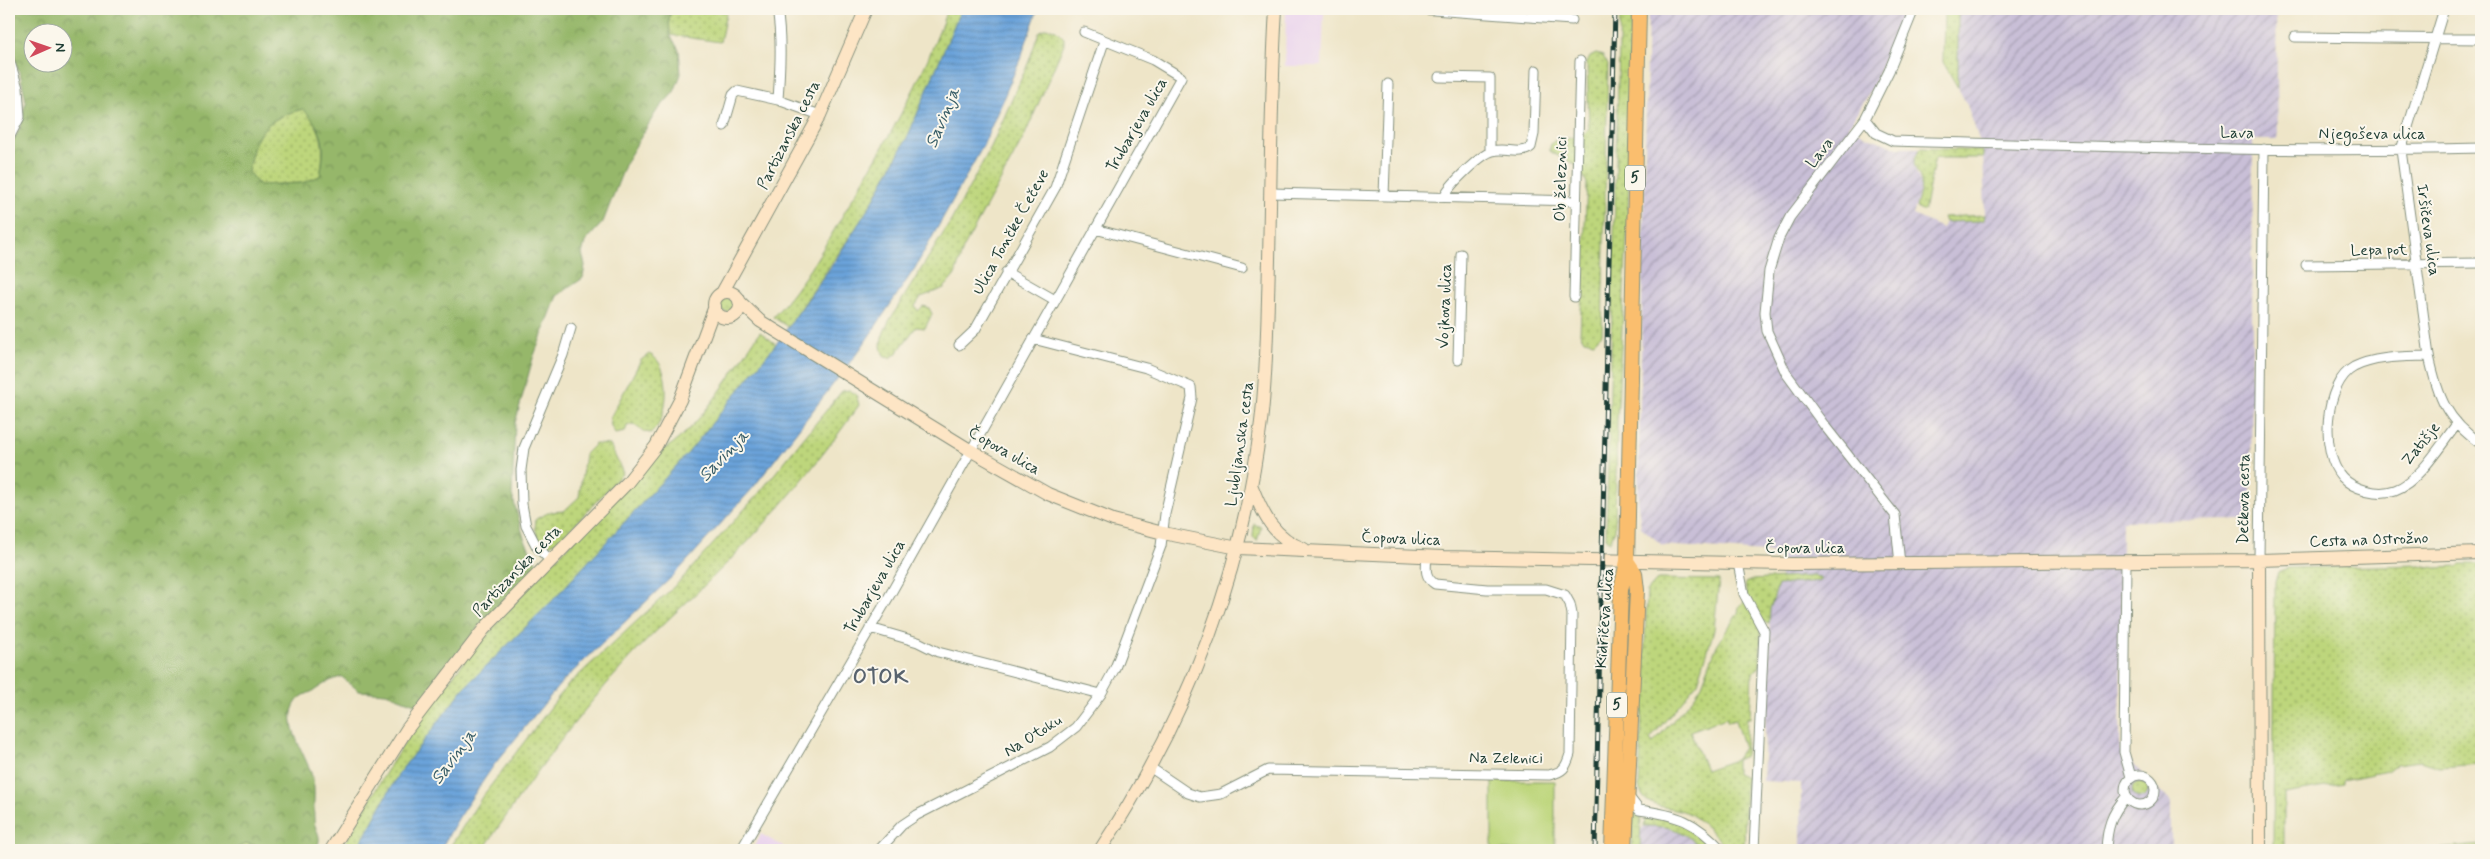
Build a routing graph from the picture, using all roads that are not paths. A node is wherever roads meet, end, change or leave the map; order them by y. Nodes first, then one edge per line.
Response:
1 (777, 9) edge
2 (866, 9) edge
3 (1276, 9) edge
4 (1419, 9) edge
5 (1639, 9) edge
6 (1914, 9) edge
7 (2444, 9) edge
8 (1572, 20) dead end
9 (1084, 32) dead end
10 (2295, 37) dead end
11 (2436, 38) junction
12 (2481, 39) edge
13 (1104, 42) junction
14 (9, 59) edge
15 (1580, 61) dead end
16 (1536, 70) dead end
17 (1439, 77) dead end
18 (1388, 84) dead end
19 (778, 100) junction
20 (820, 115) junction
21 (1865, 119) junction
22 (724, 126) dead end
23 (9, 138) edge
24 (2481, 148) edge
25 (2264, 149) junction
26 (2401, 150) junction
27 (1490, 152) junction
28 (1271, 193) junction
29 (1384, 196) junction
30 (1444, 197) junction
31 (1576, 201) junction
32 (1095, 229) junction
33 (1462, 254) dead end
34 (2481, 263) edge
35 (2306, 265) dead end
36 (2418, 265) junction
37 (1242, 268) dead end
38 (1006, 272) junction
39 (732, 296) junction
40 (1574, 297) dead end
41 (1055, 300) junction
42 (714, 306) junction
43 (730, 316) junction
44 (763, 323) junction
45 (572, 328) dead end
46 (704, 336) junction
47 (1033, 339) junction
48 (959, 345) dead end
49 (2429, 356) junction
50 (1458, 360) dead end
51 (2457, 424) junction
52 (2481, 444) edge
53 (970, 450) junction
54 (1252, 486) junction
55 (1162, 540) junction
56 (1238, 548) junction
57 (1314, 552) junction
58 (2481, 553) edge
59 (1427, 556) junction
60 (550, 560) junction
61 (2259, 560) junction
62 (1627, 561) junction
63 (2126, 562) junction
64 (1738, 563) junction
65 (1900, 564) junction
66 (870, 628) junction
67 (1101, 694) junction
68 (1151, 768) junction
69 (2131, 777) junction
70 (1629, 797) junction
71 (2126, 797) junction
72 (331, 850) edge
73 (741, 850) edge
74 (879, 850) edge
75 (1100, 850) edge
76 (1612, 850) edge
77 (1626, 850) edge
78 (1722, 850) edge
79 (1754, 850) edge
80 (2106, 850) edge
81 (2260, 850) edge

1 - 19 street
2 - 20 street, Partizanska cesta
3 - 28 street, Ljubljanska cesta
4 - 8 street
5 - 62 main road, 5
6 - 21 street
7 - 11 street, Iršičeva ulica
9 - 13 street, Trubarjeva ulica
10 - 11 street
11 - 12 street
11 - 26 street, Iršičeva ulica
13 - 32 street, Trubarjeva ulica
13 - 38 street, Ulica Tončke Čečeve
14 - 23 street
15 - 31 street, Ob železnici
16 - 27 street
17 - 27 street
18 - 29 street
19 - 20 street
19 - 22 street
20 - 39 street, Partizanska cesta
21 - 25 street, Lava
21 - 65 street, Lava
24 - 26 street, Njegoševa ulica
25 - 26 street, Njegoševa ulica
25 - 61 street, Dečkova cesta
26 - 36 street, Iršičeva ulica
27 - 30 street
28 - 29 street
28 - 54 street, Ljubljanska cesta
29 - 30 street
30 - 31 street
31 - 40 street, Ob železnici
32 - 37 street
32 - 41 street, Trubarjeva ulica
33 - 50 street, Vojkova ulica
34 - 36 street, Lepa pot
35 - 36 street, Lepa pot
36 - 49 street, Iršičeva ulica
38 - 41 street
38 - 48 street, Ulica Tončke Čečeve
39 - 42 street
39 - 43 street
39 - 44 street, Čopova ulica
41 - 47 street, Trubarjeva ulica
42 - 43 street
42 - 46 street
43 - 44 street
43 - 46 street, Partizanska cesta
44 - 53 street, Čopova ulica
45 - 60 street
46 - 60 street, Partizanska cesta
47 - 53 street, Trubarjeva ulica
47 - 55 street
49 - 51 street, Iršičeva ulica
49 - 51 street, Zatišje
51 - 52 street, Iršičeva ulica
53 - 55 street, Čopova ulica
53 - 66 street, Trubarjeva ulica
54 - 56 street, Ljubljanska cesta
54 - 57 street
55 - 56 street, Čopova ulica
55 - 67 street, Na Otoku
56 - 57 street, Čopova ulica
56 - 68 street, Ljubljanska cesta
57 - 59 street, Čopova ulica
58 - 61 street, Cesta na Ostrožno
59 - 62 street, Čopova ulica
59 - 68 street, Na Zelenici
60 - 72 street, Partizanska cesta
61 - 63 street, Cesta na Ostrožno
61 - 81 street, Dečkova cesta
62 - 64 street, Čopova ulica
62 - 70 main road, Kidričeva ulica / 5
62 - 76 main road, Kidričeva ulica / 5
63 - 65 street, Čopova ulica
63 - 69 street
64 - 65 street, Čopova ulica
64 - 79 street
66 - 67 street
66 - 73 street, Trubarjeva ulica
67 - 74 street, Na Otoku
68 - 75 street, Ljubljanska cesta
69 - 71 street
69 - 71 street
70 - 77 main road, Kidričeva ulica / 5
70 - 78 street
71 - 80 street

